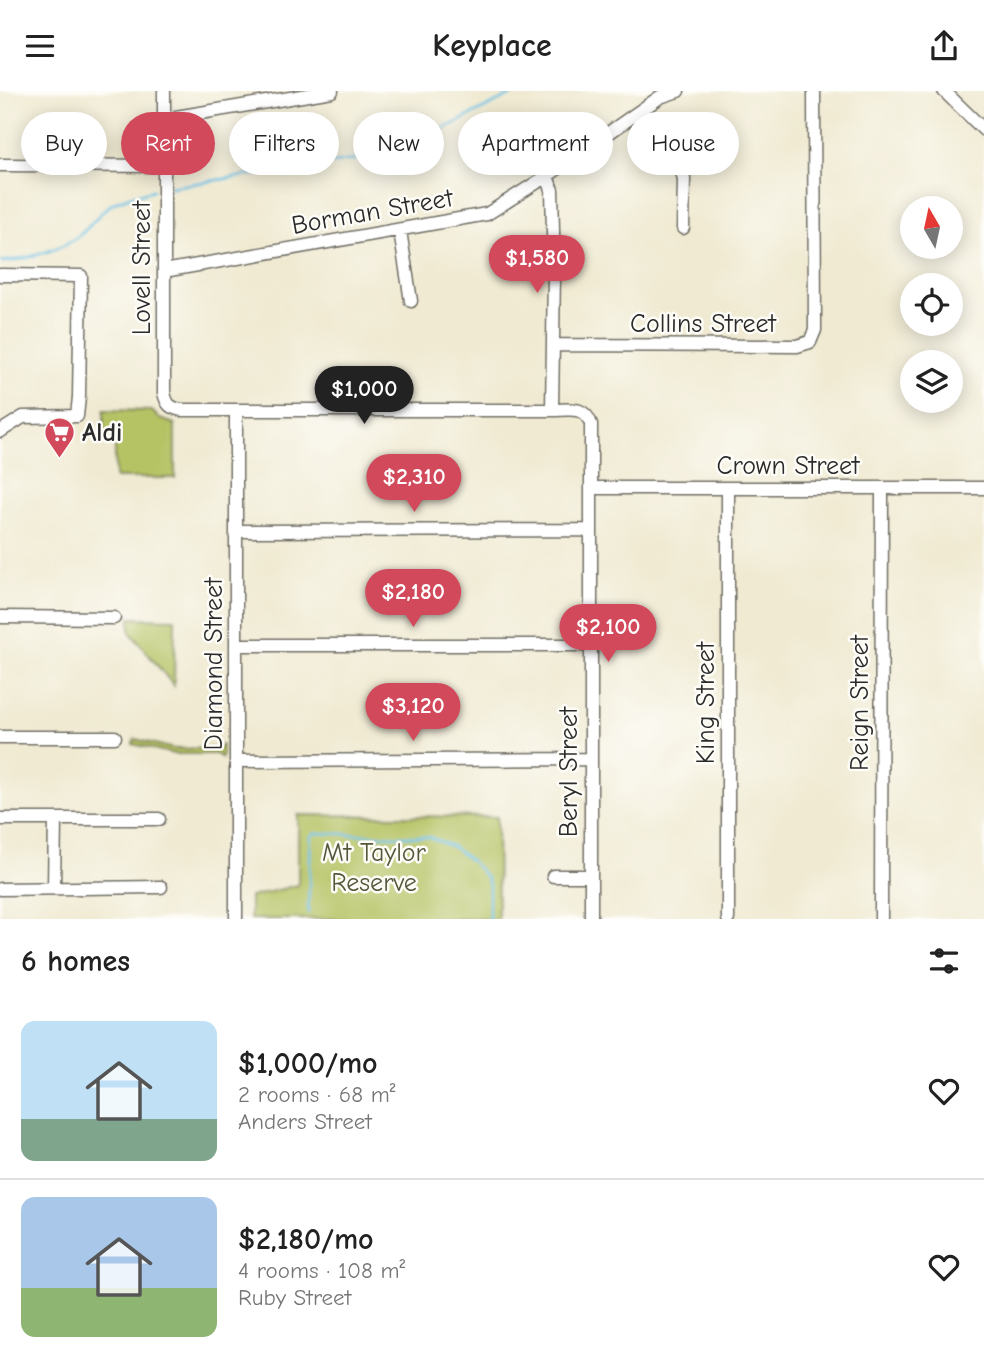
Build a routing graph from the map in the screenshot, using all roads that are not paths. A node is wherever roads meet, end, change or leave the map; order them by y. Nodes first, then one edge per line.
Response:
1 (164, 91) edge
2 (332, 91) edge
3 (678, 91) edge
4 (814, 91) edge
5 (944, 91) edge
6 (307, 93) edge
7 (641, 111) junction
8 (164, 112) edge
9 (202, 112) edge
10 (984, 130) edge
11 (0, 165) edge
12 (121, 166) edge
13 (164, 175) edge
14 (547, 176) junction
15 (683, 228) dead end
16 (400, 230) junction
17 (164, 271) junction
18 (0, 275) edge
19 (411, 301) dead end
20 (553, 345) junction
21 (236, 410) junction
22 (552, 410) junction
23 (1, 431) edge
24 (592, 488) junction
25 (728, 488) junction
26 (882, 488) junction
27 (984, 488) edge
28 (591, 530) junction
29 (236, 531) junction
30 (0, 617) edge
31 (114, 618) dead end
32 (236, 645) junction
33 (591, 645) junction
34 (0, 737) edge
35 (115, 737) dead end
36 (591, 759) junction
37 (236, 761) junction
38 (0, 819) edge
39 (55, 819) junction
40 (159, 819) dead end
41 (553, 876) dead end
42 (591, 876) junction
43 (161, 887) dead end
44 (54, 888) junction
45 (0, 889) edge
46 (236, 919) edge
47 (591, 919) edge
48 (728, 919) edge
49 (881, 919) edge

1 - 8 street, Lovell Street
2 - 6 street
3 - 7 street, Borman Street
4 - 20 street, Collins Street
5 - 10 street
6 - 9 street
7 - 14 street, Borman Street
7 - 15 street
11 - 12 street
13 - 17 street, Lovell Street
14 - 16 street, Borman Street
14 - 20 street
16 - 17 street, Borman Street
16 - 19 street
17 - 21 street, Lovell Street
18 - 23 street
20 - 22 street
21 - 22 street
21 - 29 street, Diamond Street
22 - 24 street, Beryl Street
24 - 25 street, Crown Street
24 - 28 street, Beryl Street
25 - 26 street, Crown Street
25 - 48 street, King Street
26 - 27 street, Crown Street
26 - 49 street, Reign Street
28 - 29 street
28 - 33 street, Beryl Street
29 - 32 street, Diamond Street
30 - 31 street
32 - 33 street
32 - 37 street, Diamond Street
33 - 36 street, Beryl Street
34 - 35 street
36 - 37 street
36 - 42 street, Beryl Street
37 - 46 street, Diamond Street
38 - 39 street
39 - 40 street
39 - 44 street
41 - 42 street
42 - 47 street, Beryl Street
43 - 44 street
44 - 45 street

